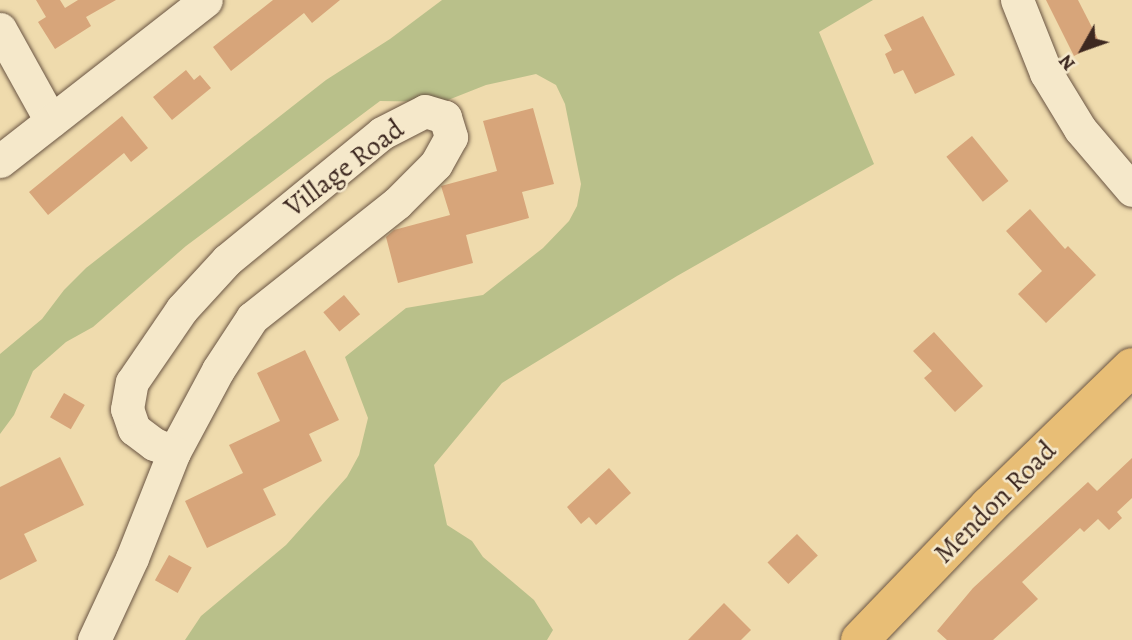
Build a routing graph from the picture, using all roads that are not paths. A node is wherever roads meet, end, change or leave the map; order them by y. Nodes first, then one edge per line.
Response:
1 (206, 0) edge
2 (1017, 0) edge
3 (0, 29) edge
4 (51, 121) junction
5 (0, 161) edge
6 (1132, 190) edge
7 (1132, 367) edge
8 (174, 452) junction
9 (94, 640) edge
10 (860, 640) edge

1 - 4 street
2 - 6 street
3 - 4 street
4 - 5 street
7 - 10 main road, Mendon Road
8 - 8 street, Village Road
8 - 9 street, Village Road

